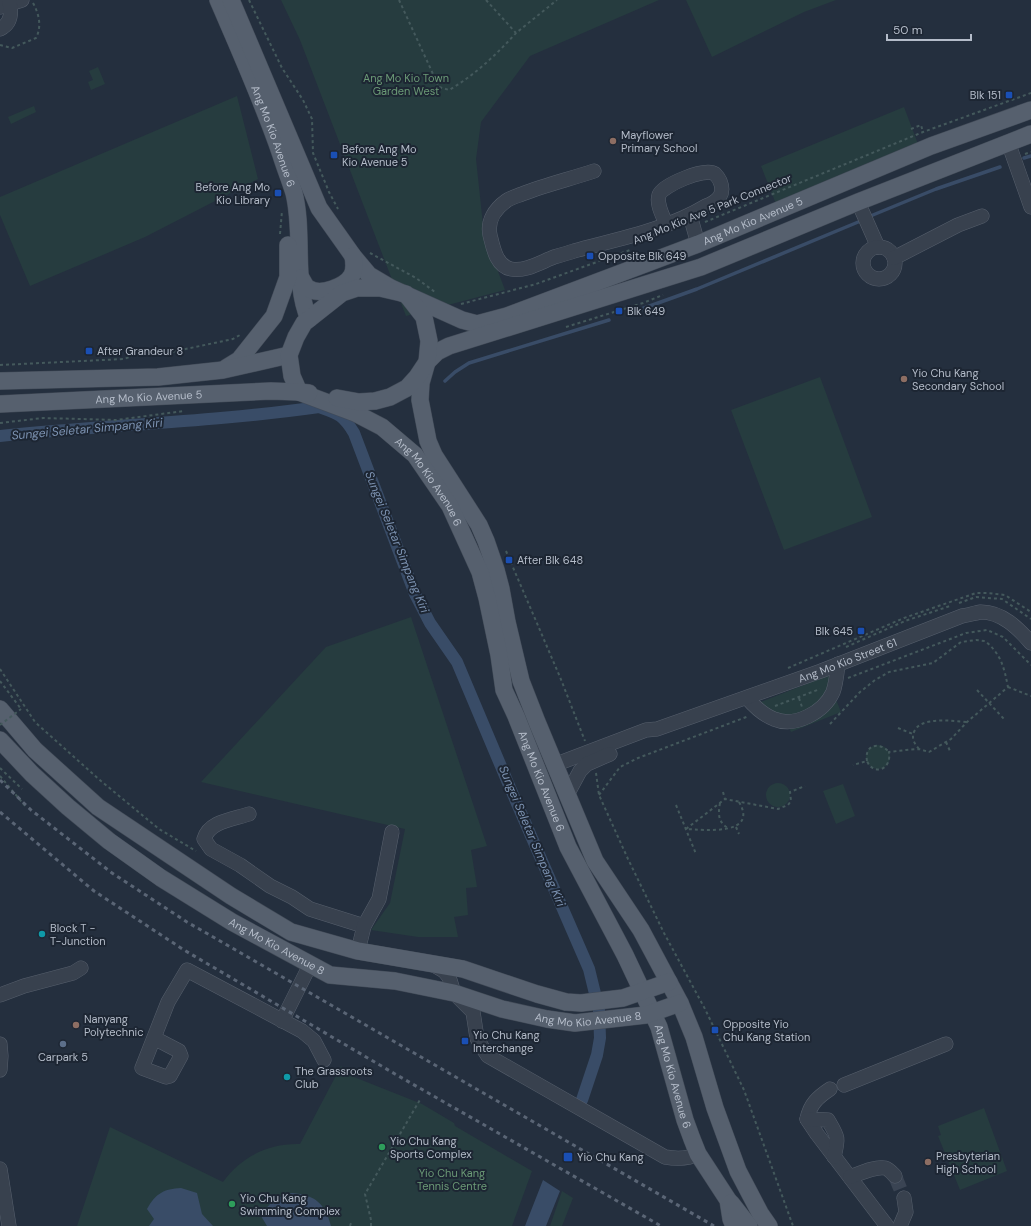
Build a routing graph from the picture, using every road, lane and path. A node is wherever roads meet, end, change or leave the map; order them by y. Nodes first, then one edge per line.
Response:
1 (32, 0) edge
2 (218, 0) edge
3 (232, 0) edge
4 (249, 0) edge
5 (399, 0) edge
6 (486, 0) edge
7 (557, 0) edge
8 (10, 3) edge
9 (0, 29) edge
10 (516, 33) junction
11 (0, 45) edge
12 (1031, 93) edge
13 (1031, 110) edge
14 (268, 116) junction
15 (911, 129) dead end
16 (923, 132) junction
17 (1031, 134) edge
18 (1008, 142) junction
19 (594, 171) dead end
20 (1031, 207) edge
21 (861, 208) junction
22 (282, 212) dead end
23 (340, 212) dead end
24 (982, 216) dead end
25 (666, 224) junction
26 (694, 229) junction
27 (280, 241) dead end
28 (878, 247) junction
29 (634, 249) dead end
30 (360, 253) junction
31 (894, 258) junction
32 (301, 278) junction
33 (406, 294) junction
34 (441, 296) dead end
35 (565, 302) junction
36 (461, 303) dead end
37 (309, 319) junction
38 (243, 334) dead end
39 (462, 341) junction
40 (289, 355) junction
41 (426, 362) junction
42 (0, 365) edge
43 (223, 370) junction
44 (0, 381) edge
45 (298, 392) junction
46 (0, 404) edge
47 (184, 411) dead end
48 (424, 414) junction
49 (0, 423) edge
50 (382, 427) junction
51 (395, 530) dead end
52 (428, 611) dead end
53 (1031, 612) edge
54 (1031, 642) edge
55 (838, 664) junction
56 (1031, 665) edge
57 (0, 669) edge
58 (787, 669) dead end
59 (0, 681) edge
60 (835, 683) junction
61 (1008, 687) junction
62 (977, 690) dead end
63 (1031, 696) edge
64 (747, 698) junction
65 (990, 703) junction
66 (0, 709) edge
67 (761, 712) junction
68 (1004, 719) dead end
69 (967, 722) junction
70 (830, 724) dead end
71 (0, 725) edge
72 (898, 728) dead end
73 (657, 729) junction
74 (913, 734) junction
75 (0, 740) edge
76 (946, 742) junction
77 (919, 749) junction
78 (950, 751) dead end
79 (889, 752) junction
80 (867, 761) junction
81 (554, 765) junction
82 (853, 765) dead end
83 (0, 768) edge
84 (0, 776) edge
85 (805, 786) dead end
86 (22, 789) dead end
87 (723, 792) dead end
88 (567, 795) junction
89 (599, 795) dead end
90 (725, 799) junction
91 (739, 802) junction
92 (720, 803) junction
93 (676, 805) dead end
94 (26, 807) dead end
95 (249, 814) dead end
96 (736, 827) junction
97 (686, 829) junction
98 (729, 829) junction
99 (392, 832) dead end
100 (739, 834) dead end
101 (198, 852) dead end
102 (696, 854) dead end
103 (364, 926) junction
104 (358, 951) junction
105 (430, 962) junction
106 (310, 965) junction
107 (81, 968) dead end
108 (669, 982) junction
109 (694, 988) dead end
110 (641, 992) junction
111 (454, 993) junction
112 (0, 995) edge
113 (680, 1003) junction
114 (652, 1013) junction
115 (282, 1021) junction
116 (154, 1038) junction
117 (0, 1044) edge
118 (946, 1044) dead end
119 (324, 1060) dead end
120 (0, 1070) edge
121 (844, 1085) dead end
122 (830, 1090) dead end
123 (421, 1098) dead end
124 (698, 1154) junction
125 (0, 1169) edge
126 (895, 1176) tunnel mouth
127 (850, 1177) junction
128 (904, 1198) tunnel mouth
129 (728, 1200) junction
130 (765, 1222) edge
131 (881, 1224) edge
132 (10, 1226) edge
133 (371, 1226) edge
134 (734, 1226) edge
135 (749, 1226) edge
136 (793, 1226) edge
137 (900, 1226) edge

1 - 11 path
2 - 14 main road, Ang Mo Kio Avenue 6
3 - 30 main road, Ang Mo Kio Avenue 6
4 - 23 path
5 - 10 path
6 - 10 path
7 - 10 path
8 - 9 street
12 - 16 path, Ang Mo Kio Ave 5 Park Connector
13 - 26 main road, Ang Mo Kio Avenue 5
14 - 32 main road, Ang Mo Kio Avenue 6
14 - 43 main road
15 - 16 path
16 - 26 path, Ang Mo Kio Ave 5 Park Connector
17 - 18 main road, Ang Mo Kio Avenue 5
18 - 20 street
18 - 21 main road, Ang Mo Kio Avenue 5
19 - 25 street
21 - 28 street
21 - 35 main road, Ang Mo Kio Avenue 5
22 - 27 path
24 - 31 street
25 - 26 street
25 - 26 street
26 - 35 main road, Ang Mo Kio Avenue 5
28 - 31 street
28 - 31 street
29 - 36 path, Ang Mo Kio Ave 5 Park Connector
30 - 32 main road
30 - 33 main road, Ang Mo Kio Avenue 6
30 - 34 path
32 - 37 main road, Ang Mo Kio Avenue 6
33 - 35 main road, Ang Mo Kio Avenue 5
33 - 37 main road
33 - 41 main road
35 - 39 main road, Ang Mo Kio Avenue 5
37 - 40 main road
38 - 42 path
39 - 41 main road, Ang Mo Kio Avenue 5
39 - 48 main road
40 - 43 main road, Ang Mo Kio Avenue 5
40 - 45 main road
41 - 45 main road
41 - 48 main road, Ang Mo Kio Avenue 6
43 - 44 main road, Ang Mo Kio Avenue 5
45 - 46 main road, Ang Mo Kio Avenue 5
45 - 50 main road, Ang Mo Kio Avenue 6
47 - 49 path
48 - 50 main road
48 - 81 main road, Ang Mo Kio Avenue 6
50 - 110 main road, Ang Mo Kio Avenue 6
51 - 52 path
53 - 58 path
54 - 55 street, Ang Mo Kio Street 61
55 - 60 street
55 - 64 street, Ang Mo Kio Street 61
56 - 60 path
57 - 101 path
59 - 71 path, bridge
60 - 67 path
60 - 67 street
61 - 63 path
61 - 65 path
61 - 70 path
62 - 65 path
64 - 67 street
64 - 73 street, Ang Mo Kio Street 61
65 - 68 path
65 - 69 path
66 - 104 main road, Ang Mo Kio Avenue 8
67 - 89 path
69 - 74 path
69 - 76 path
72 - 74 path
73 - 81 street, Ang Mo Kio Street 61
73 - 88 street, Ang Mo Kio Street 61
74 - 77 path
75 - 106 main road, Ang Mo Kio Avenue 8
76 - 77 path
76 - 78 path
77 - 79 path
79 - 80 path
79 - 80 path
80 - 82 path
81 - 88 main road, Ang Mo Kio Avenue 6
83 - 86 path
84 - 94 path
85 - 91 path
87 - 90 path
88 - 108 main road, Ang Mo Kio Avenue 6
90 - 91 path
90 - 92 path
91 - 96 path
92 - 97 path
92 - 98 path
93 - 97 path
95 - 103 street
96 - 98 path
96 - 100 path
97 - 98 path
97 - 102 path
99 - 103 street
103 - 104 street
104 - 105 main road, Ang Mo Kio Avenue 8
105 - 110 main road, Ang Mo Kio Avenue 8
105 - 111 street
106 - 111 main road, Ang Mo Kio Avenue 8
106 - 115 street
107 - 112 street
108 - 110 main road, Ang Mo Kio Avenue 8
108 - 113 main road, Ang Mo Kio Avenue 6
109 - 136 path
110 - 114 main road, Ang Mo Kio Avenue 6
111 - 114 main road, Ang Mo Kio Avenue 8
111 - 124 street
113 - 114 main road, Ang Mo Kio Avenue 8
113 - 130 main road, Ang Mo Kio Avenue 6
114 - 124 main road, Ang Mo Kio Avenue 6
115 - 116 street
115 - 119 street
116 - 116 street
117 - 120 street
118 - 121 street
122 - 127 street
123 - 133 path
124 - 129 main road, Ang Mo Kio Avenue 6
125 - 132 street
126 - 127 street
127 - 131 street
128 - 137 street
129 - 134 main road, Ang Mo Kio Avenue 6
129 - 135 main road

